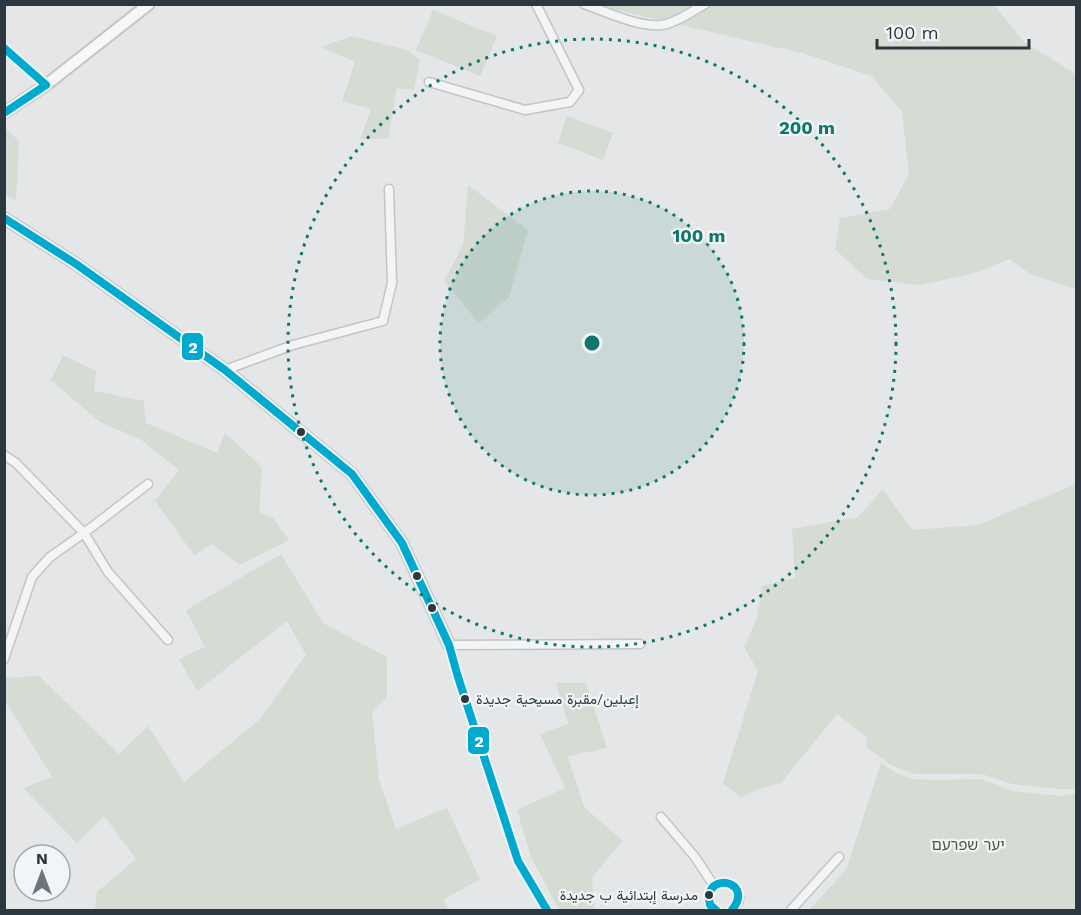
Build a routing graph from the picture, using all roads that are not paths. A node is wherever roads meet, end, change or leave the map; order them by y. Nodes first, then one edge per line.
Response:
1 (149, 4) edge
2 (536, 4) edge
3 (584, 4) edge
4 (705, 4) edge
5 (4, 48) edge
6 (429, 82) dead end
7 (46, 85) junction
8 (4, 113) edge
9 (389, 189) dead end
10 (4, 218) edge
11 (225, 370) junction
12 (4, 455) edge
13 (148, 484) dead end
14 (84, 533) junction
15 (168, 640) dead end
16 (640, 644) dead end
17 (449, 645) junction
18 (4, 658) edge
19 (661, 817) dead end
20 (839, 857) dead end
21 (714, 886) junction
22 (547, 910) edge
23 (714, 910) edge
24 (732, 910) edge
25 (791, 910) edge

1 - 7 main road
2 - 6 street
3 - 4 street
5 - 7 street
7 - 8 main road
9 - 11 street
10 - 11 street
11 - 17 street
12 - 14 street
13 - 14 street
14 - 15 street
14 - 18 street
16 - 17 street
17 - 22 street
19 - 21 street
20 - 25 street
21 - 23 street
21 - 24 street

